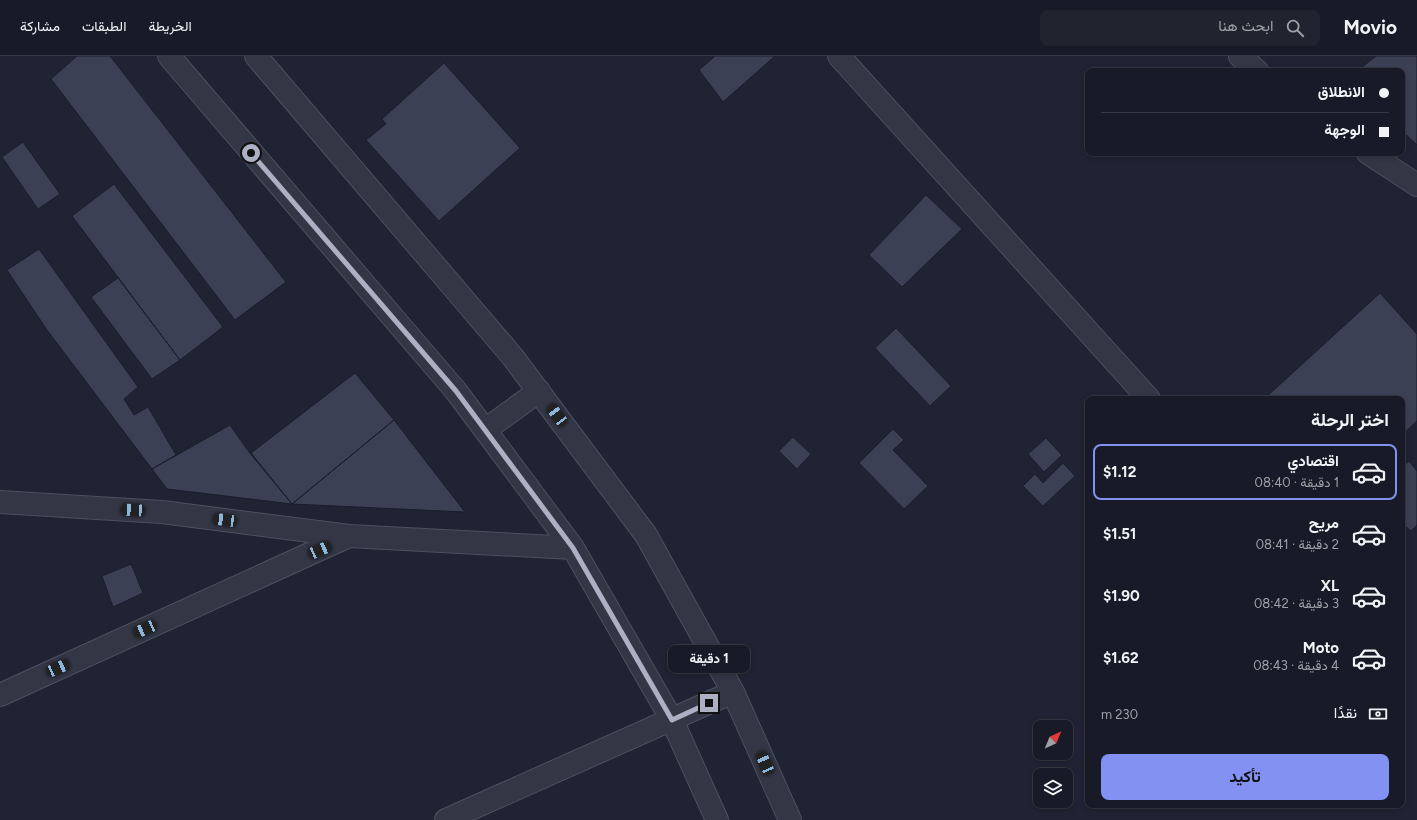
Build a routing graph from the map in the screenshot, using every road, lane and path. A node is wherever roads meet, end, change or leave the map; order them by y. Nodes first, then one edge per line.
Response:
1 (168, 56) edge
2 (256, 56) edge
3 (839, 56) edge
4 (1240, 56) edge
5 (1254, 68) edge
6 (1373, 156) edge
7 (1417, 185) edge
8 (539, 391) junction
9 (1146, 396) edge
10 (485, 430) junction
11 (0, 502) edge
12 (349, 536) junction
13 (573, 548) junction
14 (733, 692) junction
15 (0, 695) edge
16 (672, 720) junction
17 (446, 820) edge
18 (717, 820) edge
19 (790, 820) edge

1 - 10 street
2 - 8 street
3 - 9 street
4 - 5 street
6 - 7 street
8 - 10 street
8 - 14 street
10 - 13 street
11 - 12 street
12 - 13 street
12 - 15 street
13 - 16 street
14 - 16 street
14 - 19 street
16 - 17 street
16 - 18 street

